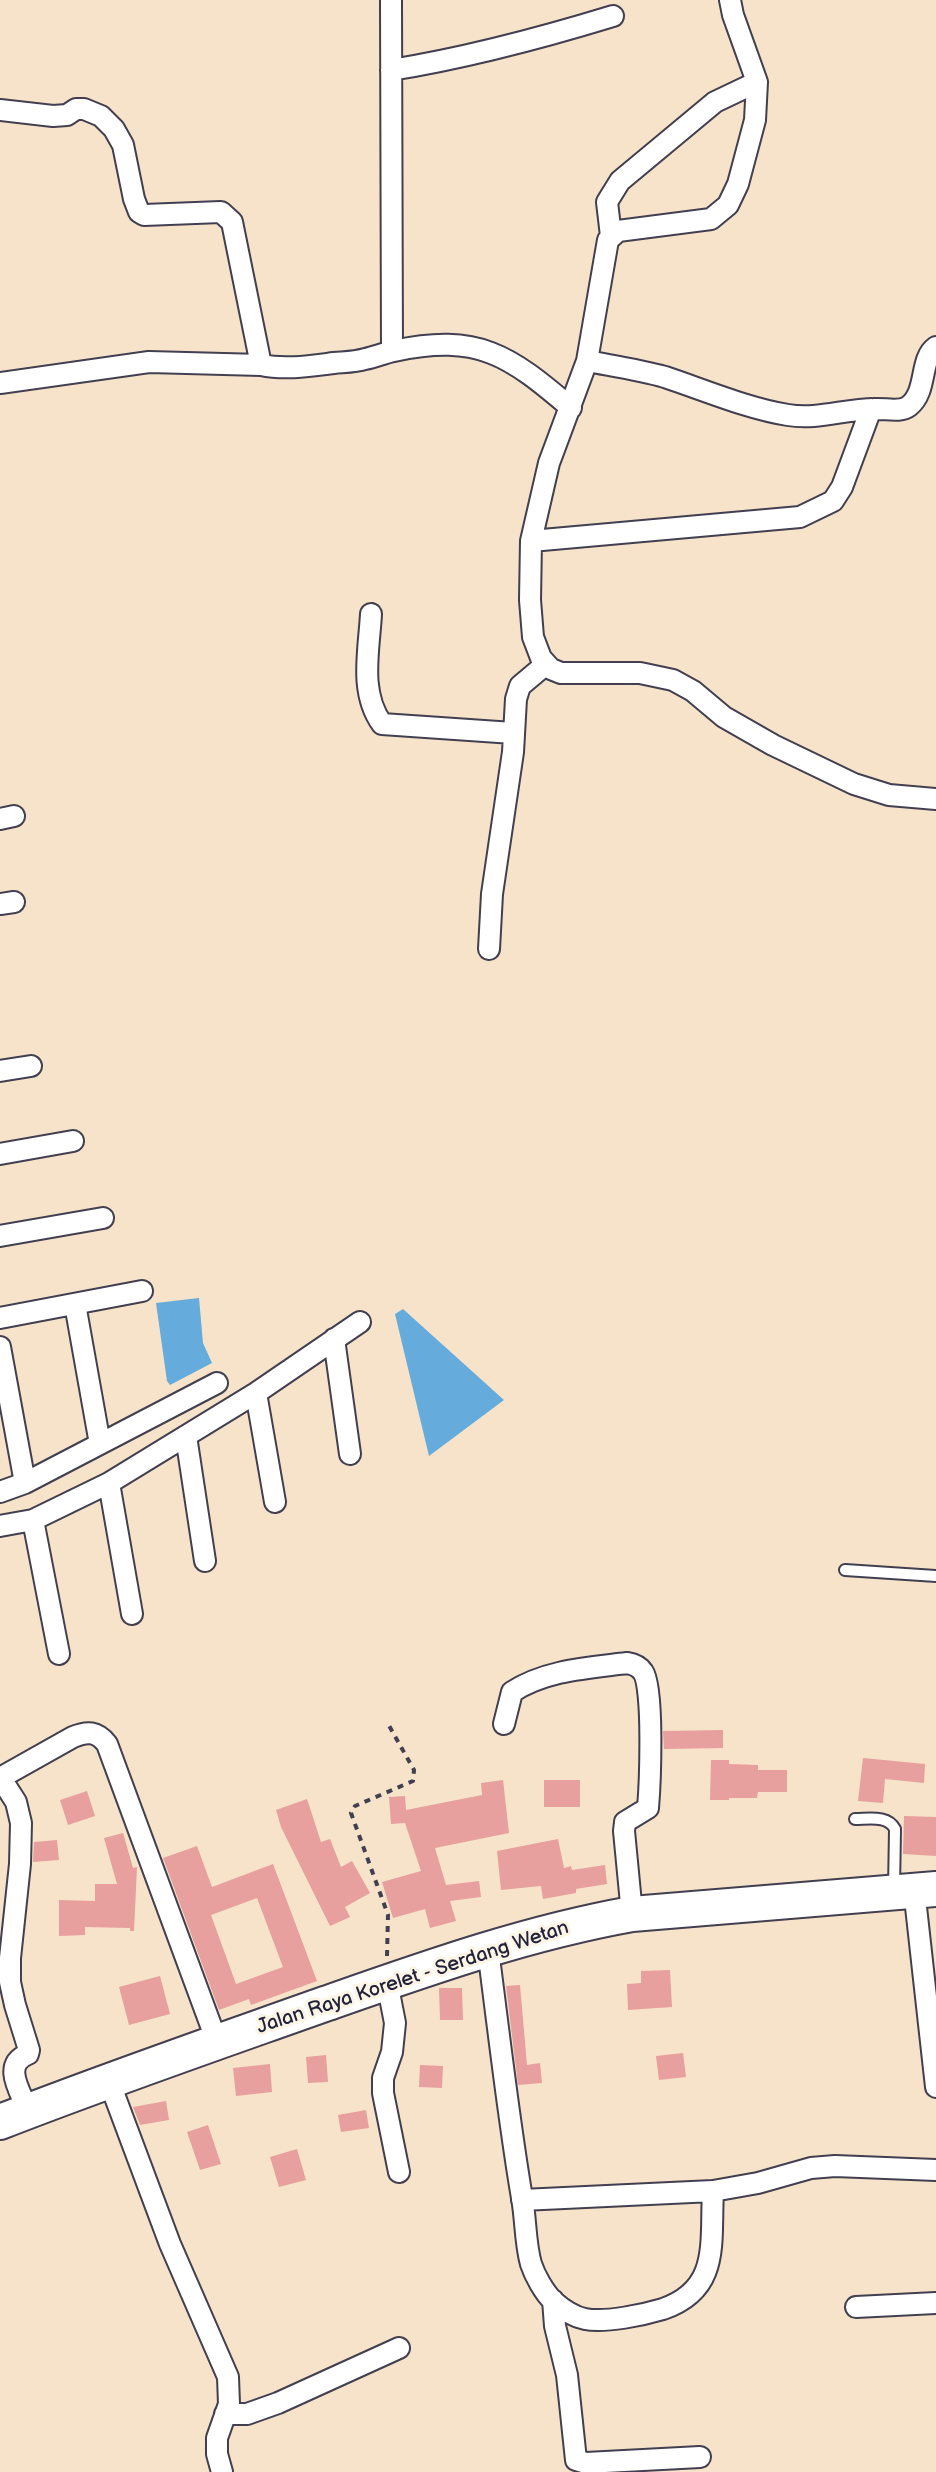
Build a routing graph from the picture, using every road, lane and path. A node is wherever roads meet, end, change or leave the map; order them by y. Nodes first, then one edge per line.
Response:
1 (391, 0) edge
2 (730, 0) edge
3 (613, 16) dead end
4 (391, 70) junction
5 (757, 82) junction
6 (0, 110) edge
7 (611, 236) junction
8 (936, 347) edge
9 (392, 351) junction
10 (587, 361) junction
11 (261, 365) junction
12 (0, 383) edge
13 (571, 408) junction
14 (871, 409) junction
15 (531, 541) junction
16 (371, 614) dead end
17 (545, 665) junction
18 (513, 733) junction
19 (936, 799) edge
20 (489, 949) dead end
21 (31, 1066) dead end
22 (0, 1071) edge
23 (73, 1141) dead end
24 (0, 1154) edge
25 (103, 1218) dead end
26 (0, 1236) edge
27 (142, 1291) dead end
28 (75, 1304) junction
29 (0, 1318) edge
30 (360, 1322) dead end
31 (334, 1339) junction
32 (0, 1347) edge
33 (217, 1383) dead end
34 (256, 1393) junction
35 (186, 1436) junction
36 (100, 1444) junction
37 (350, 1454) dead end
38 (25, 1483) junction
39 (109, 1483) junction
40 (0, 1492) edge
41 (275, 1502) dead end
42 (33, 1520) junction
43 (0, 1526) edge
44 (205, 1561) dead end
45 (845, 1570) dead end
46 (936, 1576) edge
47 (132, 1614) dead end
48 (59, 1654) dead end
49 (387, 1722) dead end
50 (504, 1724) dead end
51 (0, 1778) edge
52 (855, 1819) dead end
53 (915, 1889) edge
54 (632, 1914) junction
55 (488, 1950) junction
56 (387, 1982) junction
57 (217, 2042) junction
58 (109, 2081) junction
59 (936, 2087) edge
60 (14, 2117) edge
61 (936, 2170) edge
62 (399, 2172) dead end
63 (713, 2191) junction
64 (522, 2200) junction
65 (553, 2300) junction
66 (936, 2303) edge
67 (856, 2307) dead end
68 (399, 2348) dead end
69 (225, 2414) junction
70 (700, 2457) dead end
71 (222, 2472) edge

1 - 4 street
2 - 5 street
3 - 4 street
4 - 9 street
5 - 7 street
5 - 7 street
6 - 11 street
7 - 10 street
8 - 14 street
9 - 11 street
9 - 13 street
10 - 13 street
10 - 14 street
11 - 12 street
13 - 15 street
14 - 15 street
15 - 17 street
16 - 18 street
17 - 18 street
17 - 19 street
18 - 20 street
21 - 22 street
23 - 24 street
25 - 26 street
27 - 28 street
28 - 29 street
28 - 36 street
30 - 31 street
31 - 34 street
31 - 37 street
32 - 38 street
33 - 36 street
34 - 35 street
34 - 41 street
35 - 39 street
35 - 44 street
36 - 38 street
38 - 40 street
39 - 42 street
39 - 47 street
42 - 43 street
42 - 48 street
45 - 46 lane
49 - 56 path
50 - 54 street
51 - 57 street
51 - 60 street
52 - 53 lane
53 - 54 main road, Jalan Raya Korelet - Serdang Wetan
53 - 59 street
54 - 55 main road, Jalan Raya Korelet - Serdang Wetan
55 - 56 main road, Jalan Raya Korelet - Serdang Wetan
55 - 64 street
56 - 57 main road, Jalan Raya Korelet - Serdang Wetan
56 - 62 street
57 - 58 main road, Jalan Raya Korelet - Serdang Wetan
58 - 60 main road, Jalan Raya Korelet - Serdang Wetan
58 - 69 street
61 - 63 street
63 - 64 street
63 - 65 street
64 - 65 street
65 - 70 street
66 - 67 street
68 - 69 street
69 - 71 street

